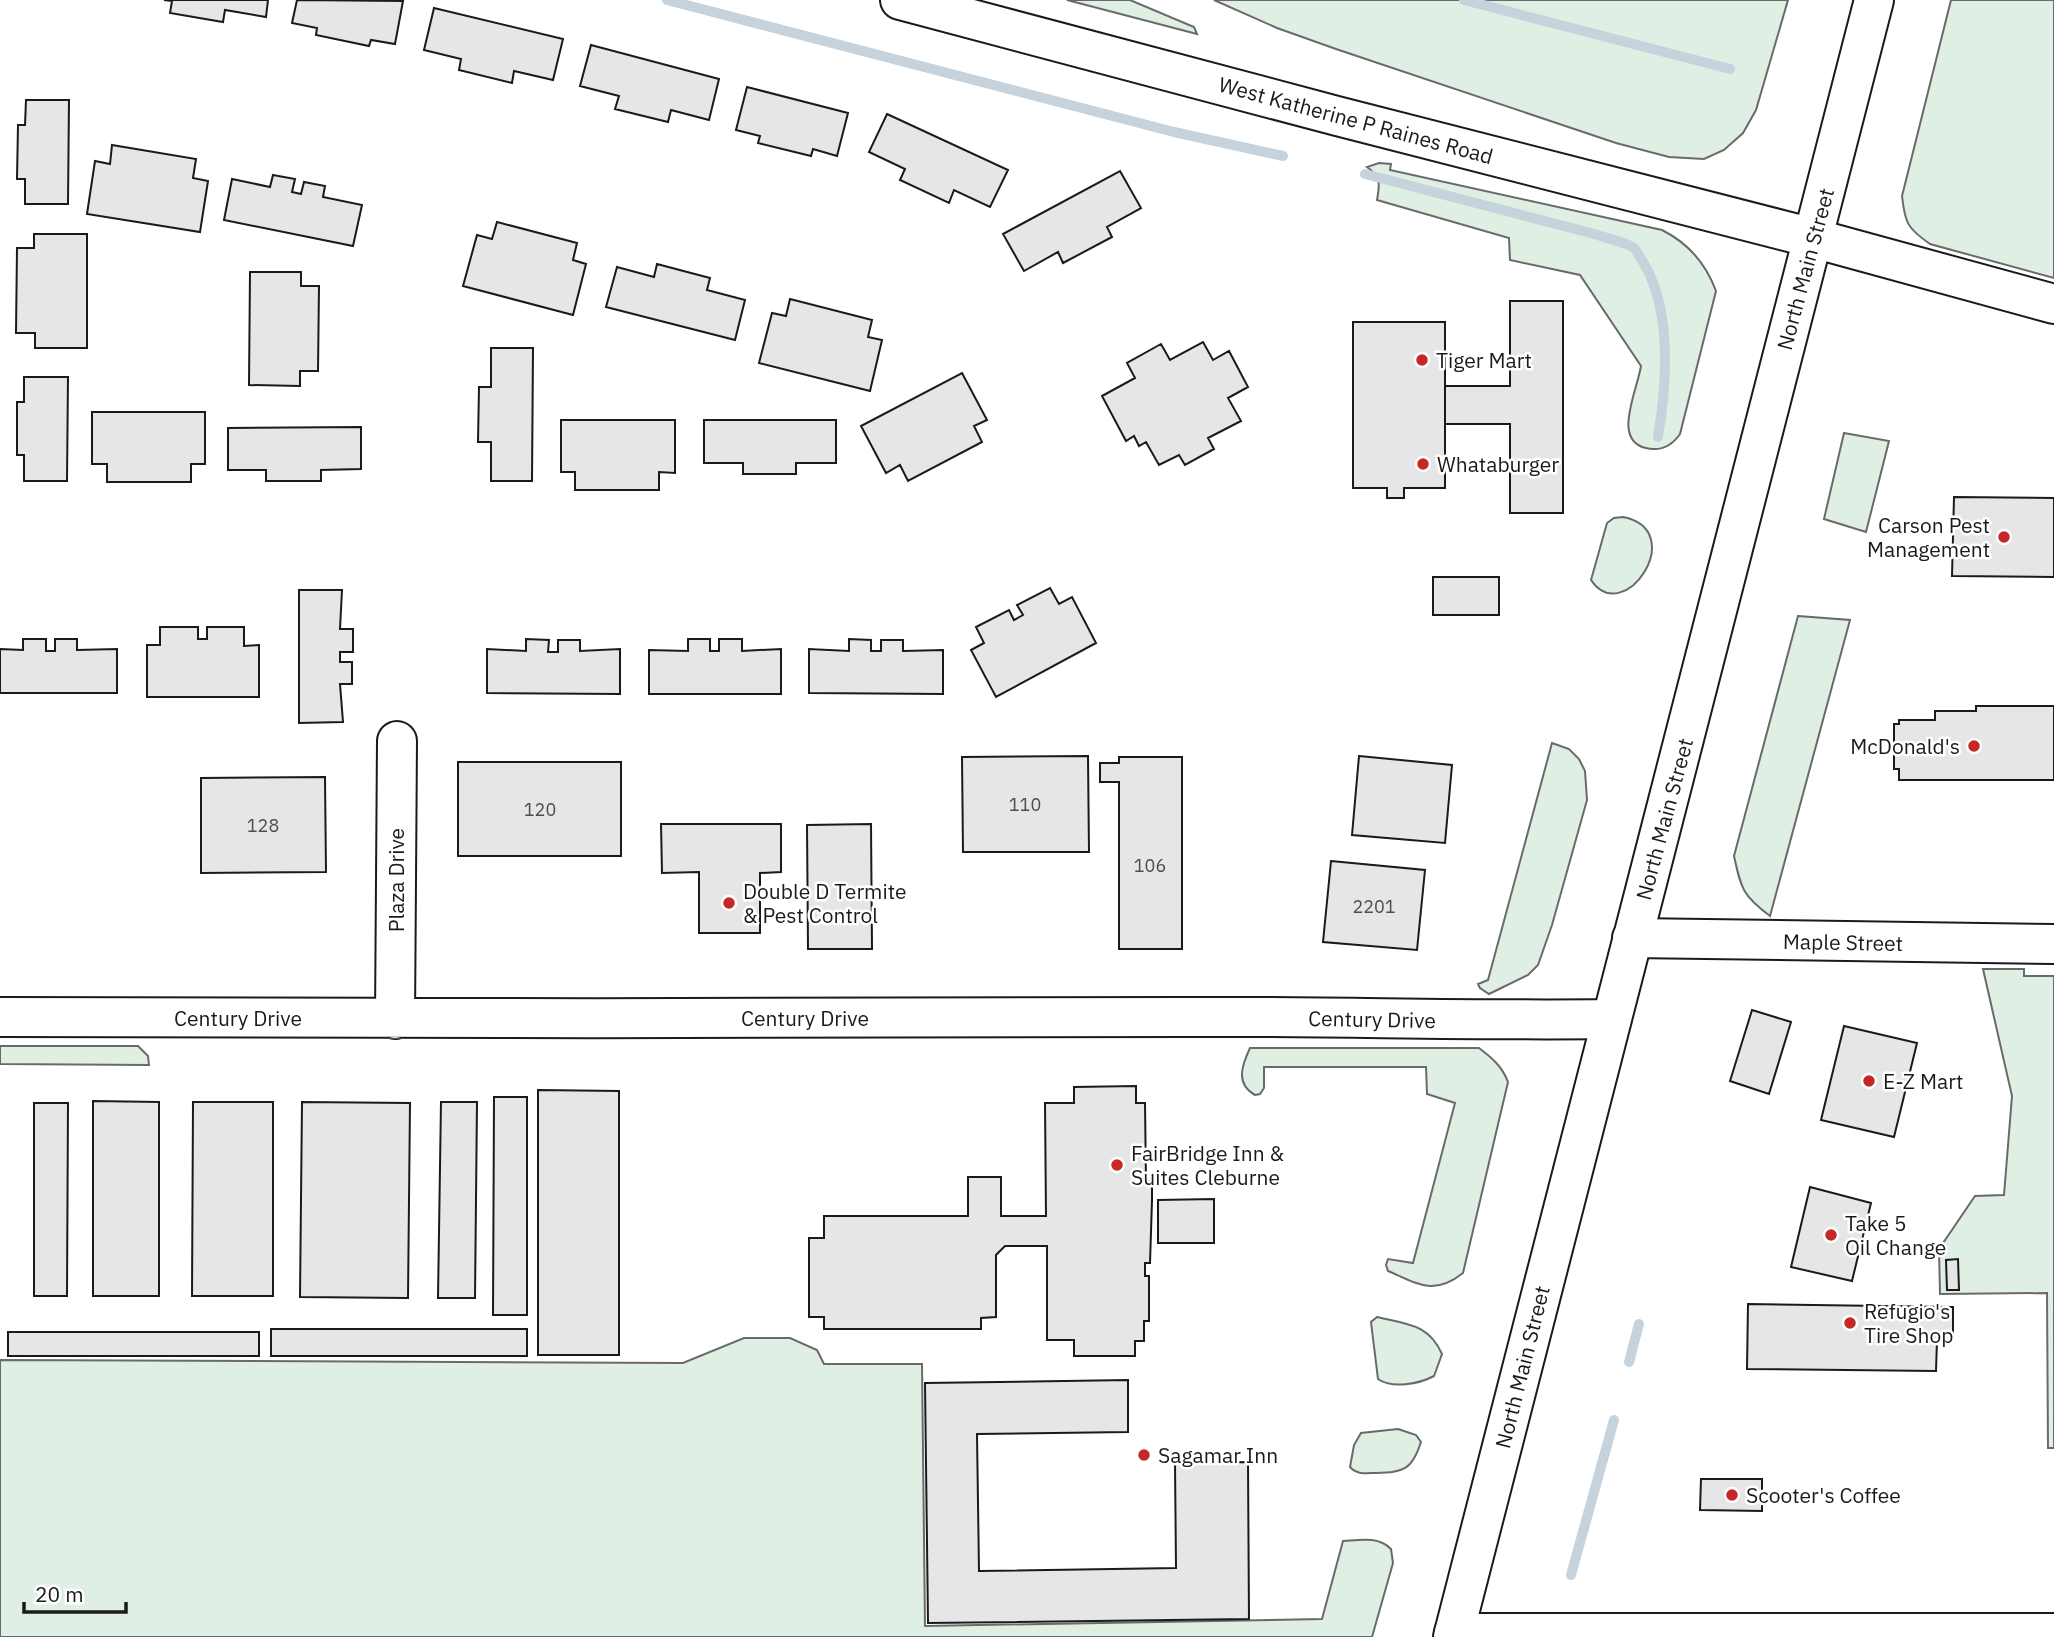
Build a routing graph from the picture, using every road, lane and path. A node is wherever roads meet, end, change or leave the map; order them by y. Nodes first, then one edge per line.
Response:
1 (900, 0) edge
2 (1874, 0) edge
3 (1813, 238) junction
4 (2054, 304) edge
5 (397, 741) dead end
6 (1632, 937) junction
7 (2054, 944) edge
8 (0, 1017) edge
9 (395, 1019) junction
10 (1611, 1019) junction
11 (2054, 1633) edge
12 (1454, 1635) edge

1 - 3 main road, West Katherine P Raines Road
2 - 3 main road, North Main Street
3 - 4 main road, West Katherine P Raines Road
3 - 6 main road, North Main Street
5 - 9 main road, Plaza Drive
6 - 7 main road, Maple Street
6 - 10 main road, North Main Street
8 - 9 main road, Century Drive
9 - 10 main road, Century Drive
10 - 12 main road, North Main Street
11 - 12 main road

